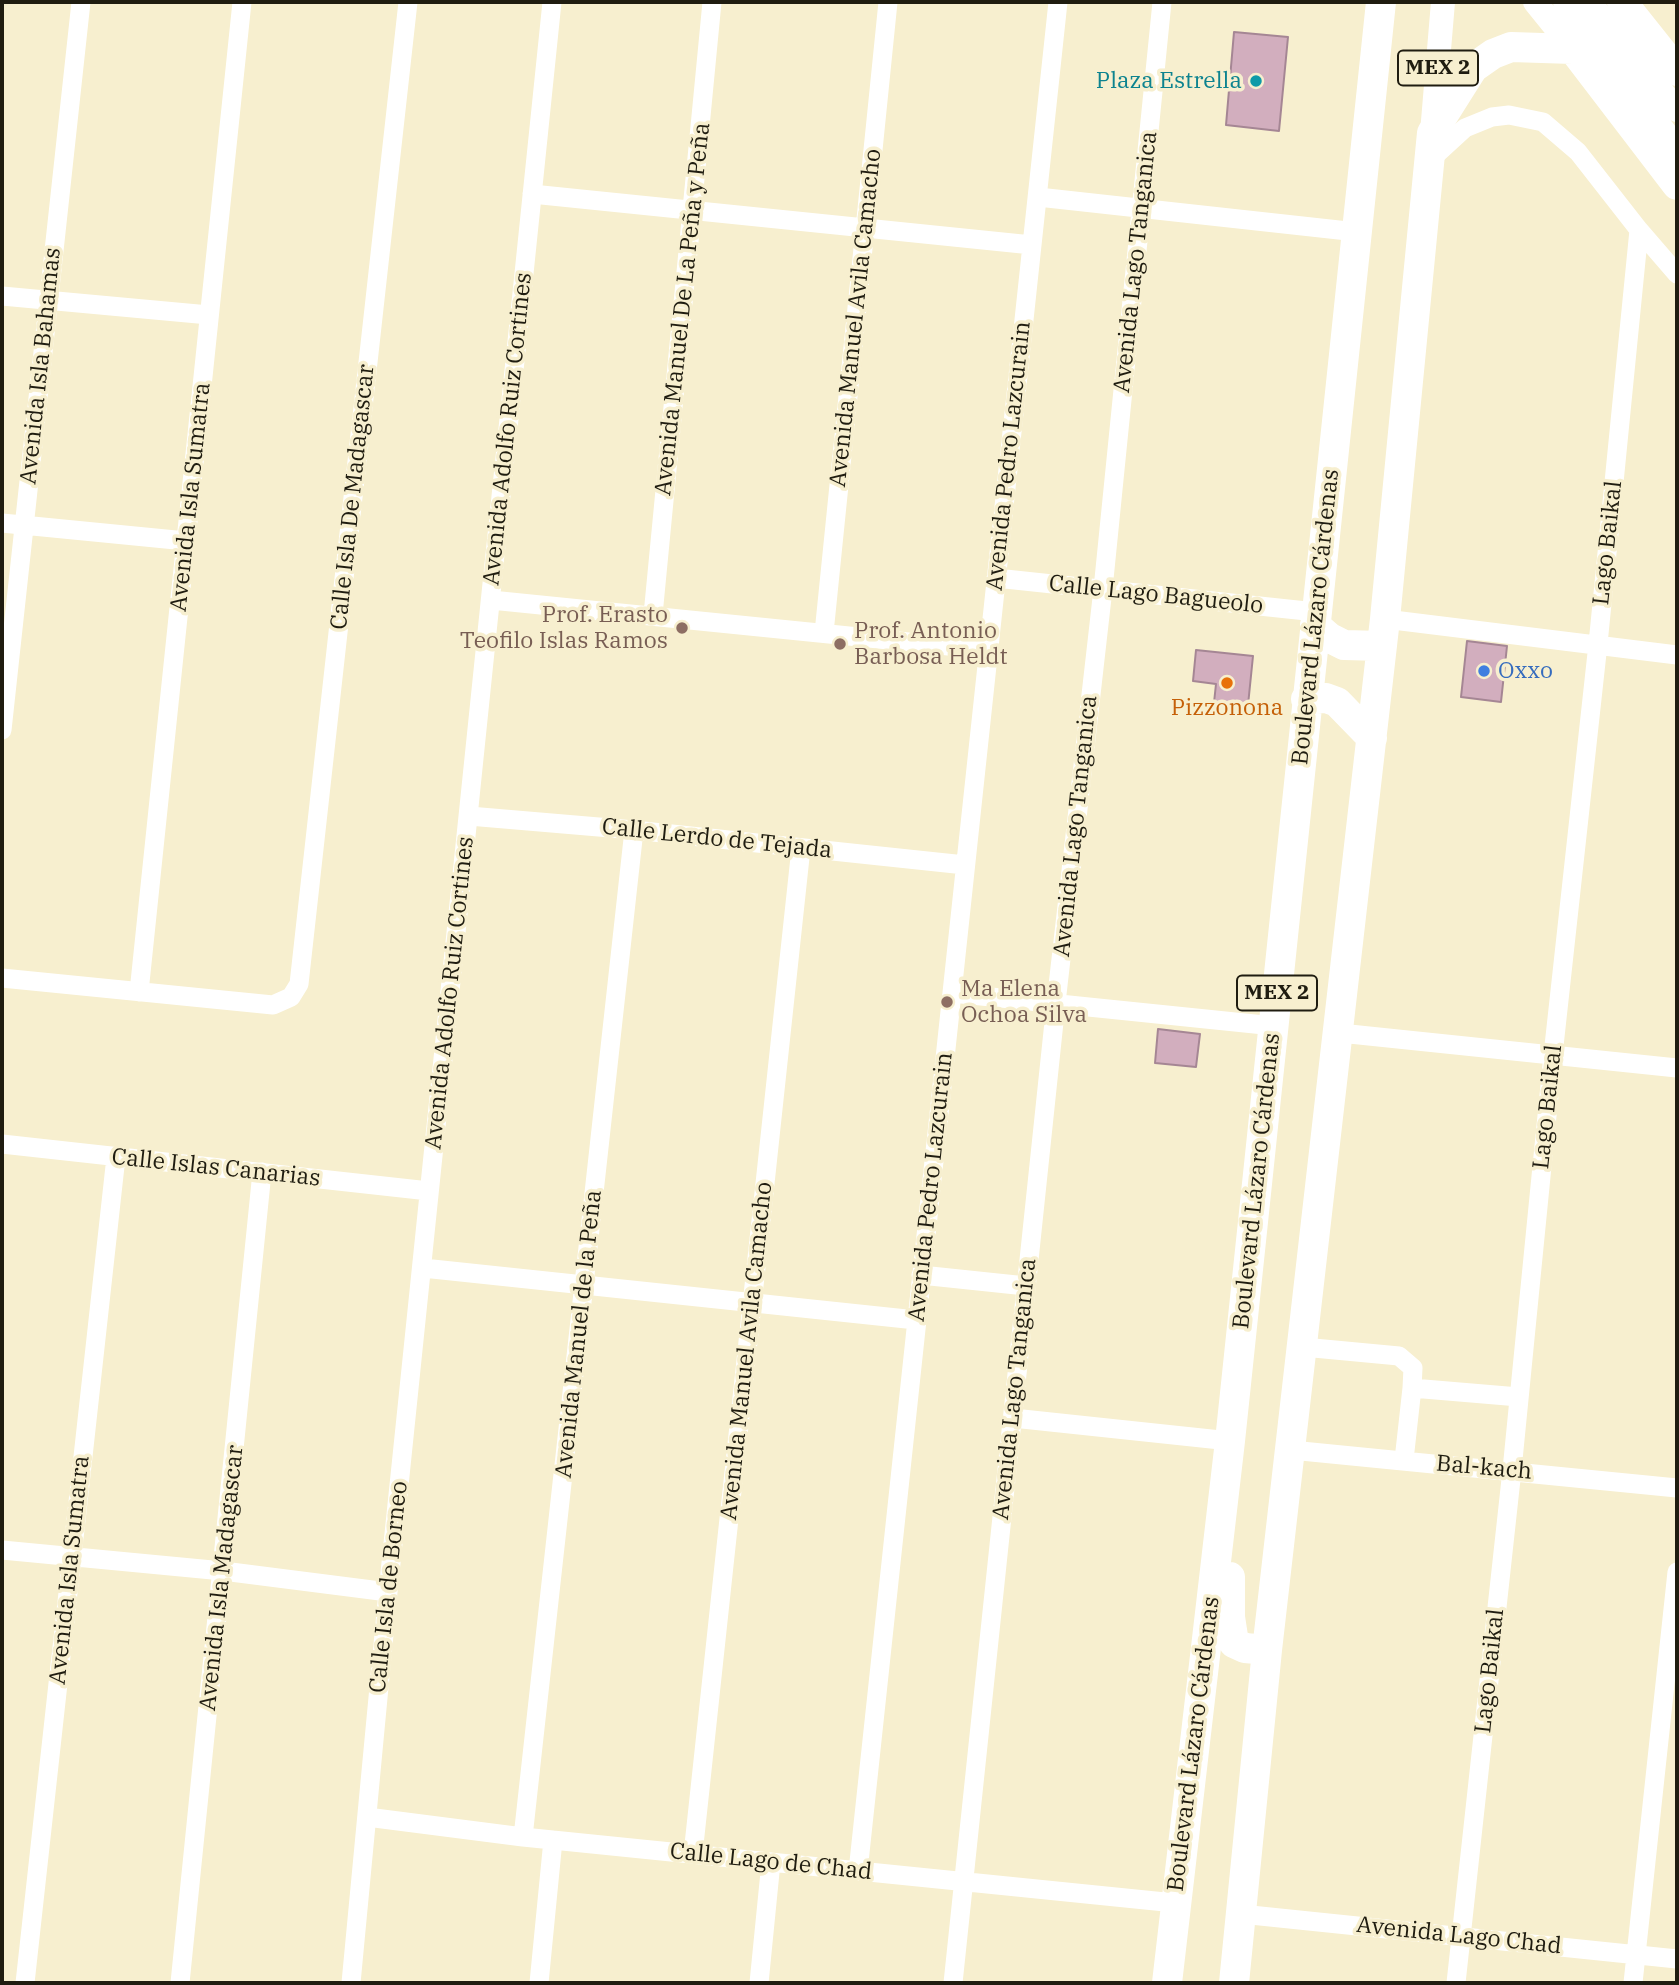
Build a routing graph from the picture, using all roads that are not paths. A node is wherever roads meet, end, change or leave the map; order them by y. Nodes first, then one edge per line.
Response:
1 (81, 2) edge
2 (242, 2) edge
3 (408, 2) edge
4 (552, 2) edge
5 (712, 2) edge
6 (888, 2) edge
7 (1058, 2) edge
8 (1162, 2) edge
9 (1381, 2) edge
10 (1443, 2) edge
11 (1535, 2) edge
12 (1565, 2) edge
13 (1589, 2) edge
14 (1622, 2) edge
15 (1573, 49) junction
16 (1677, 71) edge
17 (1677, 110) edge
18 (1430, 147) junction
19 (1677, 148) edge
20 (1677, 185) edge
21 (532, 194) junction
22 (1038, 197) junction
23 (1142, 208) junction
24 (692, 210) junction
25 (866, 228) junction
26 (1639, 230) junction
27 (1357, 232) junction
28 (1032, 245) junction
29 (1677, 274) edge
30 (2, 296) edge
31 (48, 301) junction
32 (209, 315) junction
33 (2, 523) edge
34 (24, 525) junction
35 (186, 541) junction
36 (996, 578) junction
37 (1103, 589) junction
38 (491, 600) junction
39 (653, 615) junction
40 (1315, 618) junction
41 (824, 633) junction
42 (1384, 633) junction
43 (1598, 644) junction
44 (989, 650) junction
45 (1677, 655) edge
46 (1306, 699) junction
47 (2, 730) edge
48 (1372, 738) junction
49 (469, 816) junction
50 (634, 830) junction
51 (801, 848) junction
52 (965, 865) junction
53 (2, 978) edge
54 (139, 992) junction
55 (952, 993) junction
56 (1056, 1003) junction
57 (1274, 1026) junction
58 (1340, 1033) junction
59 (1553, 1055) junction
60 (1677, 1068) edge
61 (2, 1144) edge
62 (116, 1157) junction
63 (262, 1172) junction
64 (429, 1191) junction
65 (423, 1268) junction
66 (921, 1275) junction
67 (585, 1284) junction
68 (1026, 1286) junction
69 (752, 1305) junction
70 (916, 1320) junction
71 (1303, 1347) junction
72 (1412, 1388) junction
73 (1519, 1397) junction
74 (1013, 1418) junction
75 (1230, 1441) junction
76 (1291, 1450) junction
77 (1404, 1460) junction
78 (1512, 1470) junction
79 (1224, 1487) junction
80 (1677, 1488) edge
81 (2, 1550) edge
82 (72, 1557) junction
83 (223, 1571) junction
84 (1677, 1572) edge
85 (388, 1592) junction
86 (1267, 1650) junction
87 (366, 1817) junction
88 (523, 1837) junction
89 (553, 1840) junction
90 (692, 1854) junction
91 (771, 1862) junction
92 (858, 1871) junction
93 (962, 1881) junction
94 (1175, 1903) junction
95 (1241, 1914) junction
96 (1461, 1936) junction
97 (1636, 1954) junction
98 (1677, 1959) edge
99 (25, 1983) edge
100 (180, 1983) edge
101 (351, 1983) edge
102 (539, 1983) edge
103 (759, 1983) edge
104 (953, 1983) edge
105 (1167, 1983) edge
106 (1234, 1983) edge
107 (1456, 1983) edge
108 (1633, 1983) edge

1 - 31 street, Avenida Isla Bahamas
2 - 32 street, Avenida Isla Sumatra
3 - 54 street, Calle Isla De Madagascar
4 - 21 street, Avenida Adolfo Ruiz Cortines
5 - 24 street, Avenida Manuel De La Peña y Peña
6 - 25 street, Avenida Manuel Avila Camacho
7 - 22 street, Avenida Pedro Lazcurain
8 - 23 street, Avenida Lago Tanganica
9 - 27 highway, Boulevard Lázaro Cárdenas / MEX 2
10 - 18 main road, MEX 2
11 - 15 main road
12 - 19 main road
13 - 17 main road
14 - 16 highway
15 - 18 highway
15 - 20 highway
18 - 26 street
18 - 42 highway, MEX 2
21 - 24 street
21 - 38 street, Avenida Adolfo Ruiz Cortines
22 - 23 street
22 - 28 street, Avenida Pedro Lazcurain
23 - 27 street
23 - 37 street, Avenida Lago Tanganica
24 - 25 street
24 - 39 street, Avenida Manuel De La Peña y Peña
25 - 28 street
25 - 41 street, Avenida Manuel Avila Camacho
26 - 29 street
26 - 43 street, Lago Baikal
27 - 40 highway, Boulevard Lázaro Cárdenas / MEX 2
28 - 36 street, Avenida Pedro Lazcurain
30 - 31 street
31 - 32 street
31 - 34 street, Avenida Isla Bahamas
32 - 35 street, Avenida Isla Sumatra
33 - 34 street
34 - 35 street
34 - 47 street, Avenida Isla Bahamas
35 - 54 street, Avenida Isla Sumatra
36 - 37 street, Calle Lago Bagueolo
36 - 44 street, Avenida Pedro Lazcurain
37 - 40 street, Calle Lago Bagueolo
37 - 56 street, Avenida Lago Tanganica
38 - 39 street
38 - 49 street, Avenida Adolfo Ruiz Cortines
39 - 41 street
40 - 42 highway
40 - 46 highway, Boulevard Lázaro Cárdenas / MEX 2
41 - 44 street
42 - 43 street
42 - 48 highway, MEX 2
43 - 45 street
43 - 59 street, Lago Baikal
44 - 52 street, Avenida Pedro Lazcurain
46 - 48 highway
46 - 57 highway, Boulevard Lázaro Cárdenas / MEX 2
48 - 58 highway, MEX 2
49 - 50 street, Calle Lerdo de Tejada
49 - 64 street, Avenida Adolfo Ruiz Cortines
50 - 51 street, Calle Lerdo de Tejada
50 - 67 street, Avenida Manuel de la Peña
51 - 52 street, Calle Lerdo de Tejada
51 - 69 street, Avenida Manuel Avila Camacho
52 - 55 street, Avenida Pedro Lazcurain
53 - 54 street
55 - 56 street
55 - 66 street, Avenida Pedro Lazcurain
56 - 57 street
56 - 68 street, Avenida Lago Tanganica
57 - 75 highway, Boulevard Lázaro Cárdenas / MEX 2
58 - 59 street
58 - 71 highway, MEX 2
59 - 60 street
59 - 73 street, Lago Baikal
61 - 62 street, Calle Islas Canarias
62 - 63 street, Calle Islas Canarias
62 - 82 street, Avenida Isla Sumatra
63 - 64 street, Calle Islas Canarias
63 - 83 street, Avenida Isla Madagascar
64 - 65 street, Calle Isla de Borneo
65 - 67 street
65 - 85 street, Calle Isla de Borneo
66 - 68 street
66 - 70 street, Avenida Pedro Lazcurain
67 - 69 street
67 - 88 street, Avenida Manuel de la Peña
68 - 74 street, Avenida Lago Tanganica
69 - 70 street
69 - 90 street, Avenida Manuel Avila Camacho
70 - 92 street, Avenida Pedro Lazcurain
71 - 72 street
71 - 76 highway, MEX 2
72 - 73 street
72 - 77 street
73 - 78 street, Lago Baikal
74 - 75 street
74 - 93 street, Avenida Lago Tanganica
75 - 79 highway, Boulevard Lázaro Cárdenas / MEX 2
76 - 77 street, Bal-kach
76 - 86 highway, MEX 2
77 - 78 street, Bal-kach
78 - 80 street, Bal-kach
78 - 96 street, Lago Baikal
79 - 86 highway
79 - 94 highway, Boulevard Lázaro Cárdenas / MEX 2
81 - 82 street
82 - 83 street
82 - 99 street, Avenida Isla Sumatra
83 - 85 street
83 - 100 street, Avenida Isla Madagascar
84 - 97 street
85 - 87 street, Calle Isla de Borneo
86 - 95 highway, MEX 2
87 - 88 street, Calle Lago de Chad
87 - 101 street, Calle Isla de Borneo
88 - 89 street, Calle Lago de Chad
89 - 90 street, Calle Lago de Chad
89 - 102 street
90 - 91 street, Calle Lago de Chad
91 - 92 street, Calle Lago de Chad
91 - 103 street
92 - 93 street, Calle Lago de Chad
93 - 94 street, Calle Lago de Chad
93 - 104 street, Avenida Lago Tanganica
94 - 105 highway, Boulevard Lázaro Cárdenas / MEX 2
95 - 96 street, Avenida Lago Chad
95 - 106 highway, MEX 2
96 - 97 street, Avenida Lago Chad
96 - 107 street, Lago Baikal
97 - 98 street, Avenida Lago Chad
97 - 108 street

